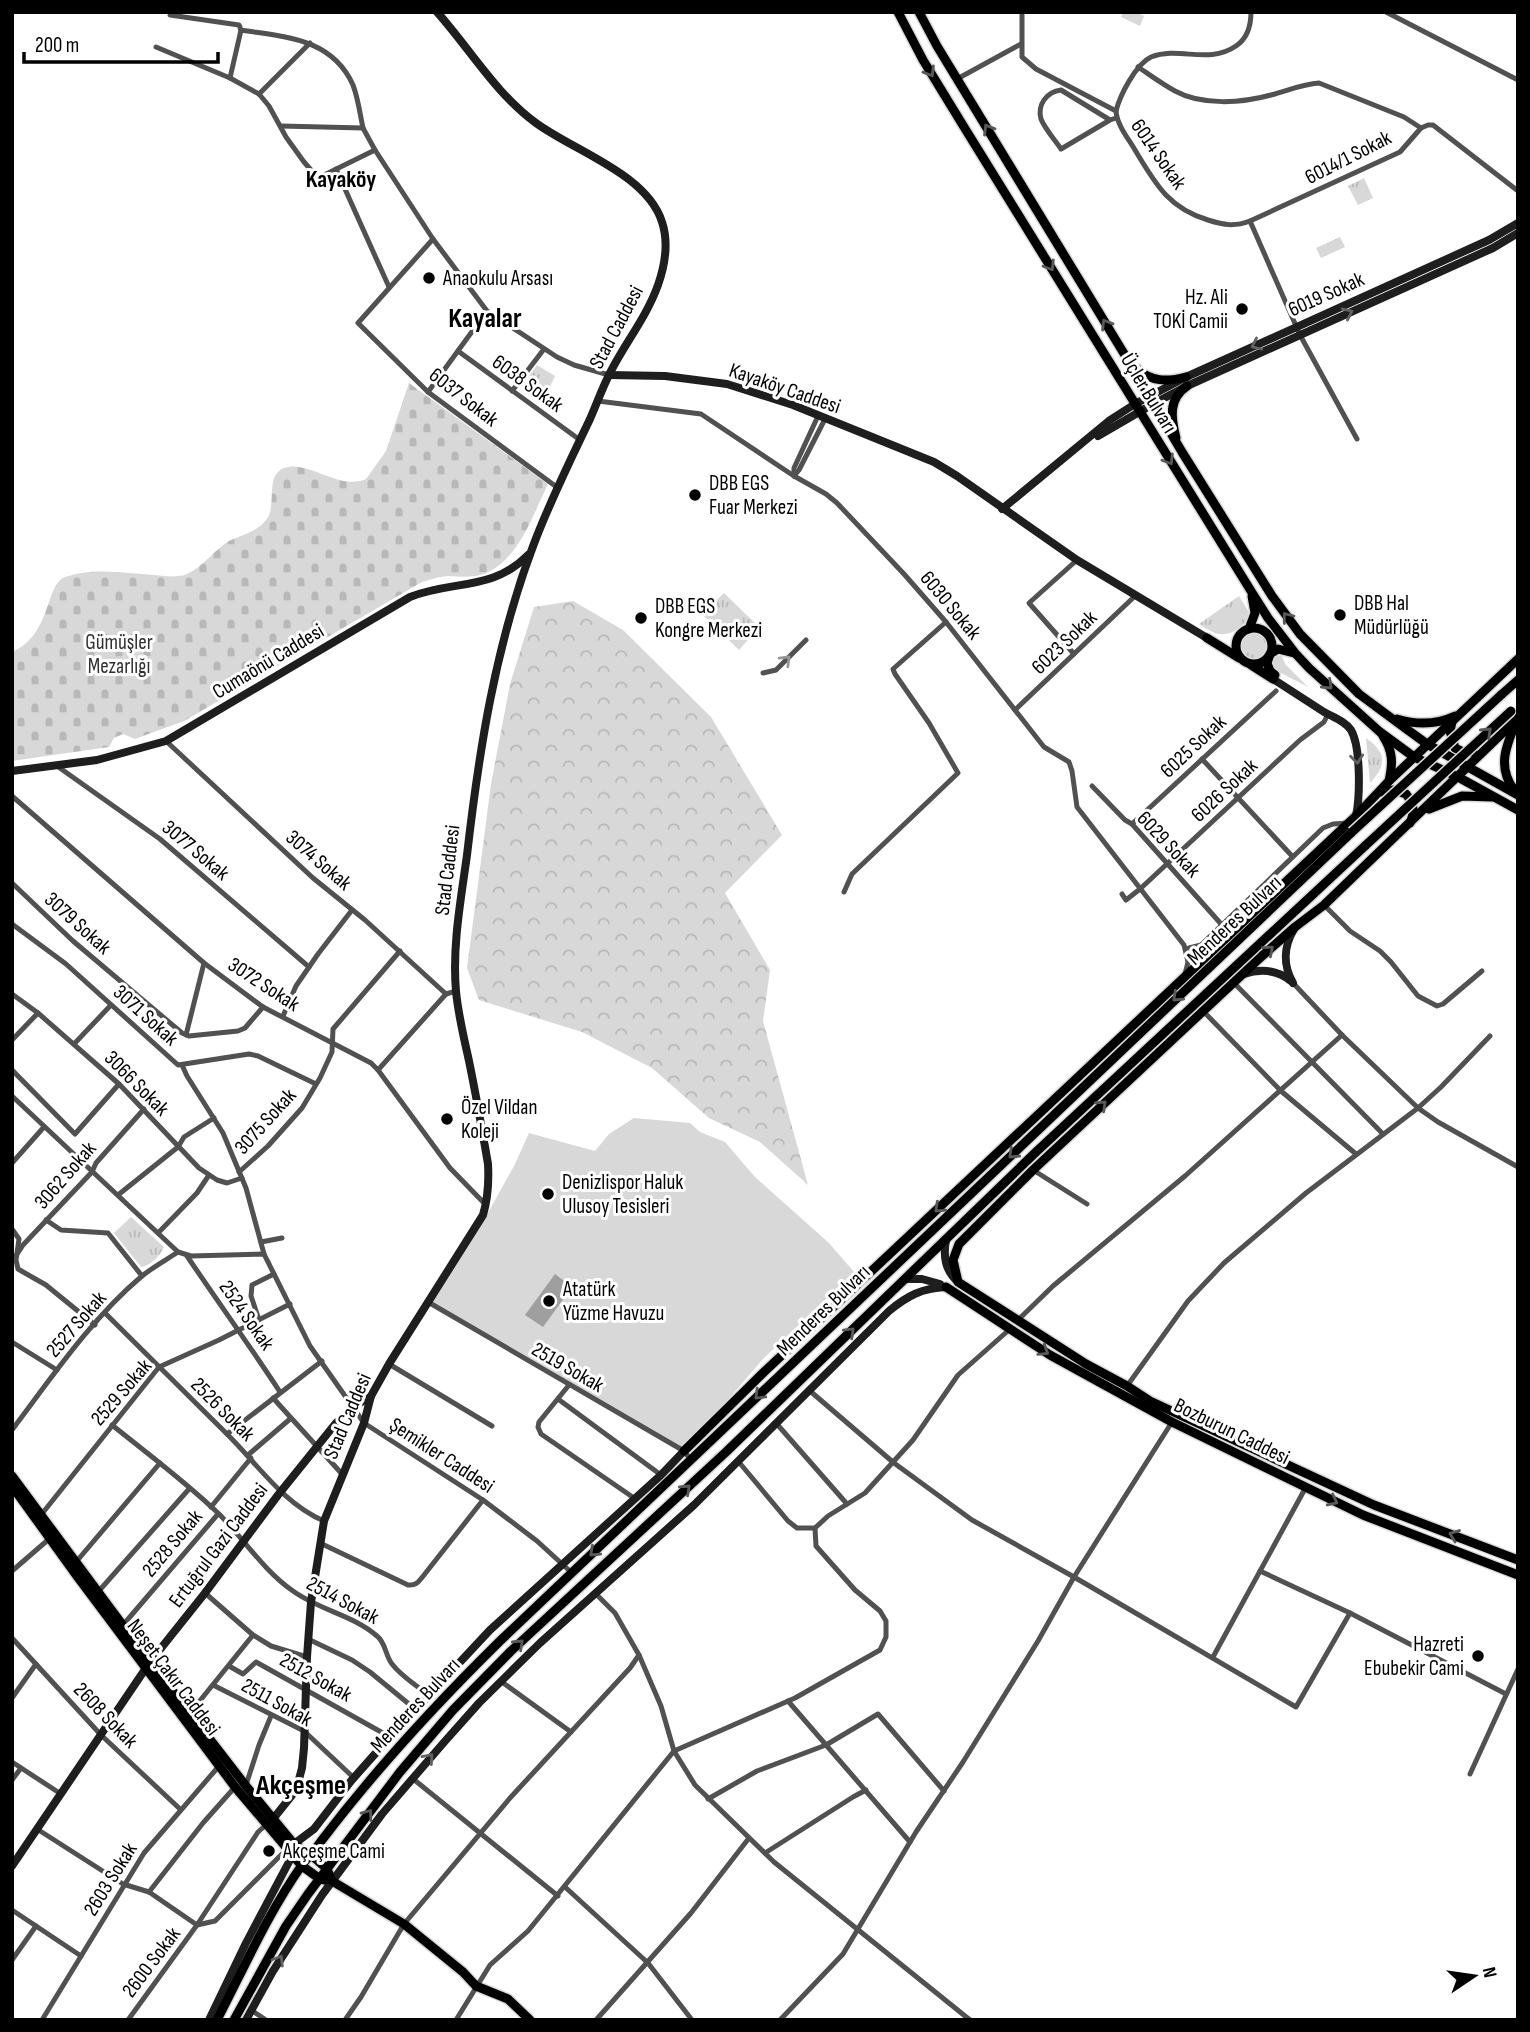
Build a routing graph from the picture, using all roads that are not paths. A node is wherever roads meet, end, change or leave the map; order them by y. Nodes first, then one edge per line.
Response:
1 (437, 12) edge
2 (898, 12) edge
3 (919, 12) edge
4 (1022, 12) edge
5 (1251, 12) edge
6 (1386, 12) edge
7 (170, 15) dead end
8 (241, 30) junction
9 (310, 43) junction
10 (1021, 44) junction
11 (156, 47) dead end
12 (1138, 67) junction
13 (230, 78) junction
14 (957, 79) junction
15 (1518, 80) edge
16 (259, 94) junction
17 (1114, 116) junction
18 (281, 126) junction
19 (363, 128) junction
20 (1421, 128) junction
21 (375, 150) junction
22 (336, 169) junction
23 (1518, 191) edge
24 (1250, 221) junction
25 (1518, 223) edge
26 (1518, 233) edge
27 (433, 239) junction
28 (389, 287) junction
29 (487, 311) junction
30 (1296, 326) junction
31 (1300, 335) junction
32 (544, 349) junction
33 (458, 351) junction
34 (1123, 352) junction
35 (609, 375) junction
36 (1187, 382) junction
37 (512, 391) junction
38 (428, 392) junction
39 (1151, 400) junction
40 (598, 401) junction
41 (1138, 407) junction
42 (822, 417) junction
43 (1357, 439) dead end
44 (579, 440) junction
45 (1182, 452) junction
46 (794, 476) junction
47 (558, 488) junction
48 (1002, 509) junction
49 (530, 553) junction
50 (1077, 560) junction
51 (1251, 591) junction
52 (1135, 596) junction
53 (946, 622) junction
54 (1249, 629) junction
55 (1238, 637) junction
56 (1208, 638) junction
57 (806, 640) dead end
58 (1296, 653) junction
59 (1074, 654) junction
60 (1268, 657) junction
61 (1518, 659) edge
62 (1243, 660) junction
63 (763, 673) dead end
64 (1274, 677) junction
65 (1518, 680) edge
66 (1276, 691) dead end
67 (1015, 710) junction
68 (1460, 713) junction
69 (1516, 713) edge
70 (1328, 714) junction
71 (1390, 717) junction
72 (1380, 732) junction
73 (166, 741) junction
74 (1427, 744) junction
75 (1486, 749) junction
76 (1414, 757) junction
77 (1202, 759) junction
78 (56, 765) junction
79 (1468, 768) junction
80 (12, 771) edge
81 (1458, 777) junction
82 (1389, 781) junction
83 (1092, 786) dead end
84 (1380, 792) junction
85 (1518, 795) edge
86 (12, 796) edge
87 (1497, 798) junction
88 (1238, 799) junction
89 (1518, 810) edge
90 (1421, 813) junction
91 (1356, 816) junction
92 (1132, 824) junction
93 (1409, 824) junction
94 (1350, 828) junction
95 (1292, 856) junction
96 (1168, 864) junction
97 (12, 883) edge
98 (1140, 889) junction
99 (844, 892) dead end
100 (1122, 894) dead end
101 (1324, 905) junction
102 (352, 910) junction
103 (12, 924) edge
104 (1222, 925) junction
105 (1295, 927) junction
106 (1187, 946) junction
107 (1215, 948) junction
108 (400, 951) junction
109 (204, 963) junction
110 (309, 967) junction
111 (1482, 971) dead end
112 (1242, 974) junction
113 (1184, 977) junction
114 (1233, 982) junction
115 (1293, 983) junction
116 (456, 991) junction
117 (12, 994) edge
118 (446, 994) junction
119 (111, 1005) junction
120 (263, 1007) junction
121 (1200, 1007) junction
122 (38, 1013) junction
123 (283, 1016) junction
124 (1144, 1029) junction
125 (186, 1035) junction
126 (1342, 1035) junction
127 (1490, 1036) dead end
128 (12, 1040) edge
129 (333, 1042) junction
130 (74, 1044) junction
131 (1112, 1045) junction
132 (1313, 1063) junction
133 (182, 1065) junction
134 (12, 1070) edge
135 (378, 1070) junction
136 (1119, 1074) junction
137 (1131, 1078) junction
138 (119, 1084) junction
139 (316, 1084) junction
140 (1281, 1091) junction
141 (12, 1096) edge
142 (1418, 1108) junction
143 (144, 1109) junction
144 (214, 1118) junction
145 (44, 1126) junction
146 (1383, 1134) junction
147 (178, 1147) junction
148 (1356, 1154) junction
149 (12, 1163) edge
150 (1518, 1167) edge
151 (1033, 1170) junction
152 (92, 1171) junction
153 (209, 1175) junction
154 (241, 1175) junction
155 (118, 1195) junction
156 (1087, 1204) dead end
157 (486, 1205) junction
158 (46, 1220) junction
159 (12, 1229) edge
160 (158, 1233) junction
161 (282, 1238) dead end
162 (946, 1240) junction
163 (261, 1242) junction
164 (19, 1252) junction
165 (178, 1252) junction
166 (264, 1254) junction
167 (187, 1256) junction
168 (12, 1262) edge
169 (274, 1274) junction
170 (142, 1276) junction
171 (905, 1279) junction
172 (958, 1282) junction
173 (946, 1287) junction
174 (428, 1302) junction
175 (290, 1304) junction
176 (105, 1313) junction
177 (258, 1320) junction
178 (1017, 1321) junction
179 (95, 1325) junction
180 (240, 1329) junction
181 (1010, 1329) junction
182 (12, 1342) edge
183 (322, 1361) junction
184 (389, 1364) junction
185 (159, 1367) junction
186 (57, 1370) junction
187 (569, 1385) junction
188 (1127, 1386) junction
189 (810, 1391) junction
190 (280, 1392) junction
191 (371, 1396) junction
192 (273, 1398) junction
193 (558, 1399) junction
194 (354, 1407) junction
195 (290, 1419) junction
196 (1172, 1422) junction
197 (363, 1423) junction
198 (776, 1423) junction
199 (112, 1425) junction
200 (492, 1426) dead end
201 (12, 1430) edge
202 (227, 1434) junction
203 (316, 1447) junction
204 (684, 1451) junction
205 (249, 1457) junction
206 (691, 1460) junction
207 (738, 1461) junction
208 (160, 1463) junction
209 (894, 1463) junction
210 (342, 1474) junction
211 (661, 1475) junction
212 (12, 1476) edge
213 (12, 1486) edge
214 (1306, 1488) junction
215 (189, 1489) junction
216 (281, 1490) junction
217 (634, 1499) junction
218 (483, 1500) junction
219 (847, 1504) junction
220 (211, 1507) junction
221 (218, 1514) junction
222 (41, 1515) junction
223 (324, 1521) junction
224 (815, 1528) junction
225 (49, 1539) junction
226 (243, 1540) junction
227 (319, 1543) junction
228 (1518, 1560) edge
229 (75, 1562) junction
230 (562, 1564) junction
231 (12, 1571) edge
232 (1260, 1571) junction
233 (572, 1573) junction
234 (1518, 1575) edge
235 (1074, 1577) junction
236 (98, 1592) junction
237 (205, 1593) junction
238 (595, 1593) junction
239 (311, 1602) junction
240 (1350, 1613) junction
241 (123, 1625) junction
242 (253, 1635) junction
243 (12, 1639) edge
244 (308, 1639) junction
245 (639, 1655) junction
246 (307, 1657) junction
247 (1213, 1657) junction
248 (36, 1664) junction
249 (148, 1665) junction
250 (229, 1666) junction
251 (1518, 1669) edge
252 (502, 1682) junction
253 (213, 1685) junction
254 (306, 1689) junction
255 (1506, 1694) junction
256 (428, 1695) junction
257 (12, 1698) edge
258 (788, 1701) junction
259 (415, 1709) junction
260 (190, 1713) junction
261 (271, 1716) junction
262 (304, 1731) junction
263 (571, 1732) junction
264 (101, 1735) junction
265 (390, 1737) junction
266 (826, 1745) junction
267 (674, 1751) junction
268 (12, 1762) edge
269 (219, 1766) junction
270 (21, 1768) junction
271 (1470, 1774) dead end
272 (354, 1778) junction
273 (412, 1778) junction
274 (12, 1780) edge
275 (241, 1787) junction
276 (866, 1790) junction
277 (944, 1791) junction
278 (61, 1794) junction
279 (708, 1798) junction
280 (180, 1809) junction
281 (270, 1822) junction
282 (37, 1829) junction
283 (480, 1834) junction
284 (749, 1838) junction
285 (910, 1842) junction
286 (291, 1846) junction
287 (765, 1853) junction
288 (310, 1854) junction
289 (12, 1866) edge
290 (302, 1866) junction
291 (327, 1868) junction
292 (320, 1879) junction
293 (332, 1881) junction
294 (123, 1884) junction
295 (565, 1887) junction
296 (149, 1892) junction
297 (558, 1896) junction
298 (12, 1910) edge
299 (404, 1924) junction
300 (197, 1925) junction
301 (36, 1926) junction
302 (859, 1929) junction
303 (81, 1956) junction
304 (12, 1960) edge
305 (648, 1964) junction
306 (476, 1986) junction
307 (251, 2010) junction
308 (42, 2020) edge
309 (128, 2020) edge
310 (209, 2020) edge
311 (217, 2020) edge
312 (234, 2020) edge
313 (246, 2020) edge
314 (266, 2020) edge
315 (345, 2020) edge
316 (456, 2020) edge
317 (530, 2020) edge
318 (596, 2020) edge
319 (692, 2020) edge
320 (780, 2020) edge
321 (970, 2020) edge

1 - 35 street, Stad Caddesi
2 -> 41 main road, Üçler Bulvarı
3 - 14 main road, Üçler Bulvarı
4 - 10 street
5 - 12 street
6 - 15 street
7 - 8 street
8 - 9 street
8 - 13 street
9 - 16 street
9 - 19 street, Kayaköy Caddesi
10 - 14 street
10 - 17 street, 6014 Sokak
11 - 13 street
12 - 17 street
12 - 20 street
13 - 16 street
34 -> 14 main road, Üçler Bulvarı
16 - 18 street
17 - 17 street
17 - 24 street, 6014 Sokak
18 - 19 street
18 - 22 street
19 - 21 street, Kayaköy Caddesi
20 - 23 street
20 - 24 street, 6014/1 Sokak
21 - 22 street
21 - 27 street, Kayaköy Caddesi
22 - 28 street
24 - 30 street
25 - 30 street, 6019 Sokak
31 -> 26 street, 6019 Sokak
27 - 28 street
27 - 29 street, Kayaköy Caddesi
28 - 38 street, 6037 Sokak
29 - 32 street, Kayaköy Caddesi
29 - 33 street
30 - 31 street
30 -> 36 street, 6019 Sokak
31 - 36 street, 6019 Sokak
31 - 43 street
32 - 35 street, Kayaköy Caddesi
32 - 37 street
33 - 37 street, 6038 Sokak
33 - 38 street
34 - 36 main road
34 - 39 main road, Üçler Bulvarı
35 - 40 street, Stad Caddesi
35 - 42 street, Kayaköy Caddesi
36 - 39 street, 6019 Sokak
36 - 45 main road
37 - 44 street, 6038 Sokak
38 - 47 street, 6037 Sokak
39 - 41 street, 6019 Sokak
39 - 45 main road, Üçler Bulvarı
40 - 44 street, Stad Caddesi
40 - 46 street, 6030 Sokak
41 - 48 street, 6019 Sokak
41 -> 51 main road, Üçler Bulvarı
42 - 46 street
42 - 48 street, Kayaköy Caddesi
44 - 47 street, Stad Caddesi
71 -> 45 main road, Üçler Bulvarı
46 - 53 street, 6030 Sokak
47 - 49 street, Stad Caddesi
48 - 50 street, Kayaköy Caddesi
49 - 73 street, Cumaönü Caddesi
49 - 116 street, Stad Caddesi
50 - 52 street, Kayaköy Caddesi
50 - 59 street
51 - 54 main road
51 - 58 main road, Üçler Bulvarı
52 - 56 street, Kayaköy Caddesi
52 - 59 street, 6023 Sokak
53 - 67 street, 6030 Sokak
53 - 99 street
54 - 55 main road
54 - 60 main road
55 - 56 main road
55 - 62 main road
56 - 62 main road
63 -> 57 street
58 - 60 main road
58 -> 72 main road, Üçler Bulvarı
59 - 67 street, 6023 Sokak
60 - 62 main road
60 - 64 main road
61 - 68 main road
62 - 64 main road
64 - 70 street
65 - 94 main road, Menderes Bulvarı, bridge
66 - 77 street, 6025 Sokak
67 - 98 street, 6030 Sokak
68 - 71 main road
68 - 74 main road
68 - 75 main road
69 - 75 main road
69 - 85 main road
121 -> 69 main road, Menderes Bulvarı, bridge
70 - 88 street, 6026 Sokak
70 -> 91 street
71 - 74 main road, Üçler Bulvarı
72 - 76 main road, Üçler Bulvarı
72 - 82 main road
73 - 78 street, Cumaönü Caddesi
73 - 102 street, 3074 Sokak
74 - 76 main road
74 - 79 main road, Üçler Bulvarı
75 - 79 main road
76 - 81 main road, Üçler Bulvarı
76 - 82 main road
77 - 88 street
77 - 92 street, 6025 Sokak
78 - 80 street, Cumaönü Caddesi
78 - 110 street, 3077 Sokak
79 - 81 main road
79 - 85 main road, Üçler Bulvarı
81 - 87 main road, Üçler Bulvarı
81 - 90 main road
82 - 84 main road
83 - 92 street, 6029 Sokak
84 - 91 main road
84 - 93 main road
86 - 109 street, 3072 Sokak
87 - 89 main road, Üçler Bulvarı
87 - 90 main road
88 - 95 street
88 - 96 street, 6026 Sokak
90 - 93 main road
91 - 94 main road
92 - 96 street, 6029 Sokak
93 - 101 main road
94 - 95 street
94 - 107 main road
94 -> 124 main road, Menderes Bulvarı
95 - 104 street
96 - 98 street, 6026 Sokak
96 - 104 street, 6029 Sokak
97 - 125 street, 3079 Sokak
98 - 100 street
98 - 106 street, 6030 Sokak
101 - 105 main road
101 - 111 street
102 - 108 street, 3074 Sokak
102 - 110 street
103 - 119 street, 3071 Sokak
104 - 106 street
112 -> 105 main road
105 - 115 street
106 - 107 street
106 - 113 street
107 - 113 main road
108 - 118 street, 3074 Sokak
108 - 129 street, 3075 Sokak
109 - 120 street, 3072 Sokak
109 - 125 street
110 - 123 street
112 - 114 main road
112 - 115 street
113 - 131 main road
114 - 121 main road
114 - 132 street
115 - 126 street
116 - 118 street
116 - 157 street, Stad Caddesi
117 - 122 street, 3066 Sokak
118 - 135 street
119 - 130 street
119 - 133 street, 3071 Sokak
120 - 123 street, 3072 Sokak
120 - 125 street
121 - 136 main road, Menderes Bulvarı
121 - 137 main road
121 - 140 street
122 - 128 street
122 - 130 street, 3066 Sokak
123 - 129 street, 3072 Sokak
124 - 131 main road
124 -> 206 main road, Menderes Bulvarı
126 - 132 street
126 - 142 street
127 - 142 street
129 - 135 street, 3072 Sokak
129 - 139 street, 3075 Sokak
130 - 138 street, 3066 Sokak
131 -> 204 main road
132 - 140 street
132 - 146 street
133 - 139 street, 3071 Sokak
133 - 144 street, Şemikler Caddesi
134 - 138 street
135 - 157 street, 3072 Sokak
136 - 137 street
136 - 162 main road, Menderes Bulvarı
151 -> 137 main road
138 - 143 street, 3066 Sokak
139 - 154 street, 3075 Sokak
140 - 148 street
140 - 178 street
141 - 145 street
142 - 146 street
142 - 150 street
143 - 147 street, 3066 Sokak
143 - 152 street, 3062 Sokak
144 - 147 street
144 - 154 street, Şemikler Caddesi
145 - 149 street
145 - 152 street
146 - 148 street
147 - 153 street, 3066 Sokak
147 - 155 street
148 - 188 street
151 - 156 street
151 - 172 main road
152 - 155 street
152 - 158 street, 3062 Sokak
153 - 154 street
153 - 160 street
154 - 163 street, Şemikler Caddesi
155 - 160 street
157 - 174 street, Stad Caddesi
158 - 164 street, 3062 Sokak
158 - 170 street
159 - 164 street
160 - 165 street
161 - 163 street
162 - 171 main road, Menderes Bulvarı
162 - 172 street
163 - 166 street, Şemikler Caddesi
164 - 168 street, 3062 Sokak
164 - 179 street
165 - 167 street
165 - 170 street, 2527 Sokak
166 - 167 street
166 - 169 street, Şemikler Caddesi
167 - 180 street, 2524 Sokak
169 - 175 street, Şemikler Caddesi
169 - 177 street
170 - 176 street, 2527 Sokak
171 - 173 street
291 -> 171 main road, Menderes Bulvarı
172 - 178 main road, Bozburun Caddesi
173 - 181 main road, Bozburun Caddesi
173 - 189 street
174 - 184 street, Stad Caddesi
174 - 187 street, 2519 Sokak
175 - 177 street, 2529 Sokak
175 - 183 street, Şemikler Caddesi
176 - 179 street, 2527 Sokak
176 - 185 street, 2526 Sokak
177 - 180 street, 2529 Sokak
178 - 188 main road, Bozburun Caddesi
179 - 186 street, 2527 Sokak
180 - 185 street, 2529 Sokak
180 - 190 street, 2524 Sokak
181 -> 196 main road, Bozburun Caddesi
181 - 209 street
182 - 186 street
183 - 190 street
183 - 194 street, Şemikler Caddesi
184 - 191 street, Stad Caddesi
184 - 200 street
185 - 199 street, 2529 Sokak
185 - 202 street, 2526 Sokak
186 - 201 street, 2527 Sokak
187 - 193 street
187 - 204 street, 2519 Sokak
228 -> 188 main road, Bozburun Caddesi
189 - 198 street
189 - 209 street
190 - 192 street
191 - 194 street, Ertuğrul Gazi Caddesi
191 - 197 street, Stad Caddesi
192 - 195 street
192 - 202 street
193 - 211 street
193 - 217 street
194 - 197 street, Şemikler Caddesi
194 - 203 street, Ertuğrul Gazi Caddesi
195 - 203 street
195 - 205 street
196 - 214 main road, Bozburun Caddesi
196 - 235 street
197 - 210 street, Stad Caddesi
197 - 218 street, Şemikler Caddesi
198 - 207 street
198 - 219 street
199 - 208 street, 2514 Sokak
199 - 222 street, 2529 Sokak
202 - 205 street, 2526 Sokak
203 - 210 street
203 - 216 street, Ertuğrul Gazi Caddesi
204 - 206 street, 2519 Sokak
204 - 211 street
205 - 216 street, 2526 Sokak
205 - 220 street
206 -> 233 main road, Menderes Bulvarı
207 - 224 street
207 - 238 street
208 - 215 street, 2514 Sokak
208 - 229 street
209 - 219 street
209 - 235 street
210 - 223 street, Stad Caddesi
211 - 217 street
212 - 222 main road, Neşet Çakır Caddesi
213 - 225 main road, Neşet Çakır Caddesi
214 - 232 street
214 -> 234 main road, Bozburun Caddesi
215 - 220 street, 2514 Sokak
215 - 236 street
216 - 223 street, 2526 Sokak
216 - 226 street, Ertuğrul Gazi Caddesi
217 - 230 street
218 - 227 street
218 - 230 street, Şemikler Caddesi
219 - 224 street
220 - 221 street, 2514 Sokak
221 - 226 street, 2514 Sokak
221 - 241 street, 2528 Sokak
222 - 229 main road, Neşet Çakır Caddesi
223 - 227 street, Stad Caddesi
224 - 258 street
225 - 231 street
225 - 249 main road, Neşet Çakır Caddesi
226 - 237 street, Ertuğrul Gazi Caddesi
226 - 239 street, 2514 Sokak
227 - 239 street, Stad Caddesi
229 - 236 main road, Neşet Çakır Caddesi
230 - 233 street, Şemikler Caddesi
230 - 256 street
232 - 240 street
232 - 247 street
233 - 288 main road, Menderes Bulvarı
235 - 247 street
235 - 277 street
236 - 241 main road, Neşet Çakır Caddesi
237 - 242 street
237 - 249 street, Ertuğrul Gazi Caddesi
238 - 245 street
238 - 252 street
239 - 244 street, Stad Caddesi
239 - 256 street, 2514 Sokak
240 - 247 street
240 - 255 street
241 - 249 main road, Neşet Çakır Caddesi
242 - 246 street
242 - 250 street
243 - 248 street, 2608 Sokak
244 - 246 street, Stad Caddesi
244 - 259 street
245 - 263 street
245 - 267 street
246 - 254 street, Stad Caddesi
248 - 257 street
248 - 264 street, 2608 Sokak
249 - 260 main road, Neşet Çakır Caddesi
249 - 264 street, Ertuğrul Gazi Caddesi
249 - 269 main road, Neşet Çakır Caddesi
250 - 253 street
250 - 254 street, 2512 Sokak
251 - 255 street
252 - 263 street
273 -> 252 street
253 - 260 street
253 - 261 street, 2511 Sokak
254 - 262 street, Stad Caddesi
254 - 265 street, 2512 Sokak
255 - 271 street
256 - 259 street
258 - 266 street
258 - 267 street
259 - 265 street
260 - 275 main road, Neşet Çakır Caddesi
261 - 262 street, 2511 Sokak
261 - 275 street
262 - 272 street, 2511 Sokak
262 - 281 street, Stad Caddesi
263 - 283 street
264 - 278 street, Ertuğrul Gazi Caddesi
264 - 280 street, 2608 Sokak
265 - 272 street
266 - 276 street
266 - 277 street
266 - 279 street
267 - 279 street
267 - 295 street
268 - 270 street
269 - 275 main road, Neşet Çakır Caddesi
269 - 280 street, 2603 Sokak
270 - 274 street
270 - 278 street
272 - 286 street
273 - 283 street
273 - 293 street
275 - 281 main road, Neşet Çakır Caddesi
275 - 296 street
276 - 285 street
276 - 287 street
277 - 285 street
278 - 282 street, Ertuğrul Gazi Caddesi
279 - 284 street
280 - 294 street, 2603 Sokak
281 - 286 main road, Neşet Çakır Caddesi
281 - 300 street
282 - 289 street, Ertuğrul Gazi Caddesi
282 - 294 street
283 - 297 street
283 - 299 street
284 - 287 street
284 - 305 street
285 - 302 street
286 - 288 main road, Neşet Çakır Caddesi
286 - 290 main road, Neşet Çakır Caddesi
286 - 300 street, 2600 Sokak
286 - 310 street
287 - 302 street
288 - 290 main road, Menderes Bulvarı
288 - 291 main road, Neşet Çakır Caddesi
290 - 292 main road, Neşet Çakır Caddesi
290 - 311 main road, Menderes Bulvarı
291 - 292 main road, Menderes Bulvarı
291 - 293 main road
292 - 293 main road
292 - 312 main road, Menderes Bulvarı
293 - 299 main road
307 -> 293 street
294 - 296 street
294 - 303 street, 2603 Sokak
295 - 297 street
295 - 305 street
296 - 300 street
297 - 306 street
298 - 301 street
299 - 306 main road
299 - 315 street
300 - 309 street, 2600 Sokak
301 - 303 street
301 - 304 street
302 - 320 street
302 - 321 street
303 - 308 street, 2603 Sokak
305 - 318 street
305 - 319 street
306 - 316 street
306 - 317 main road
307 - 313 street
307 - 314 street

